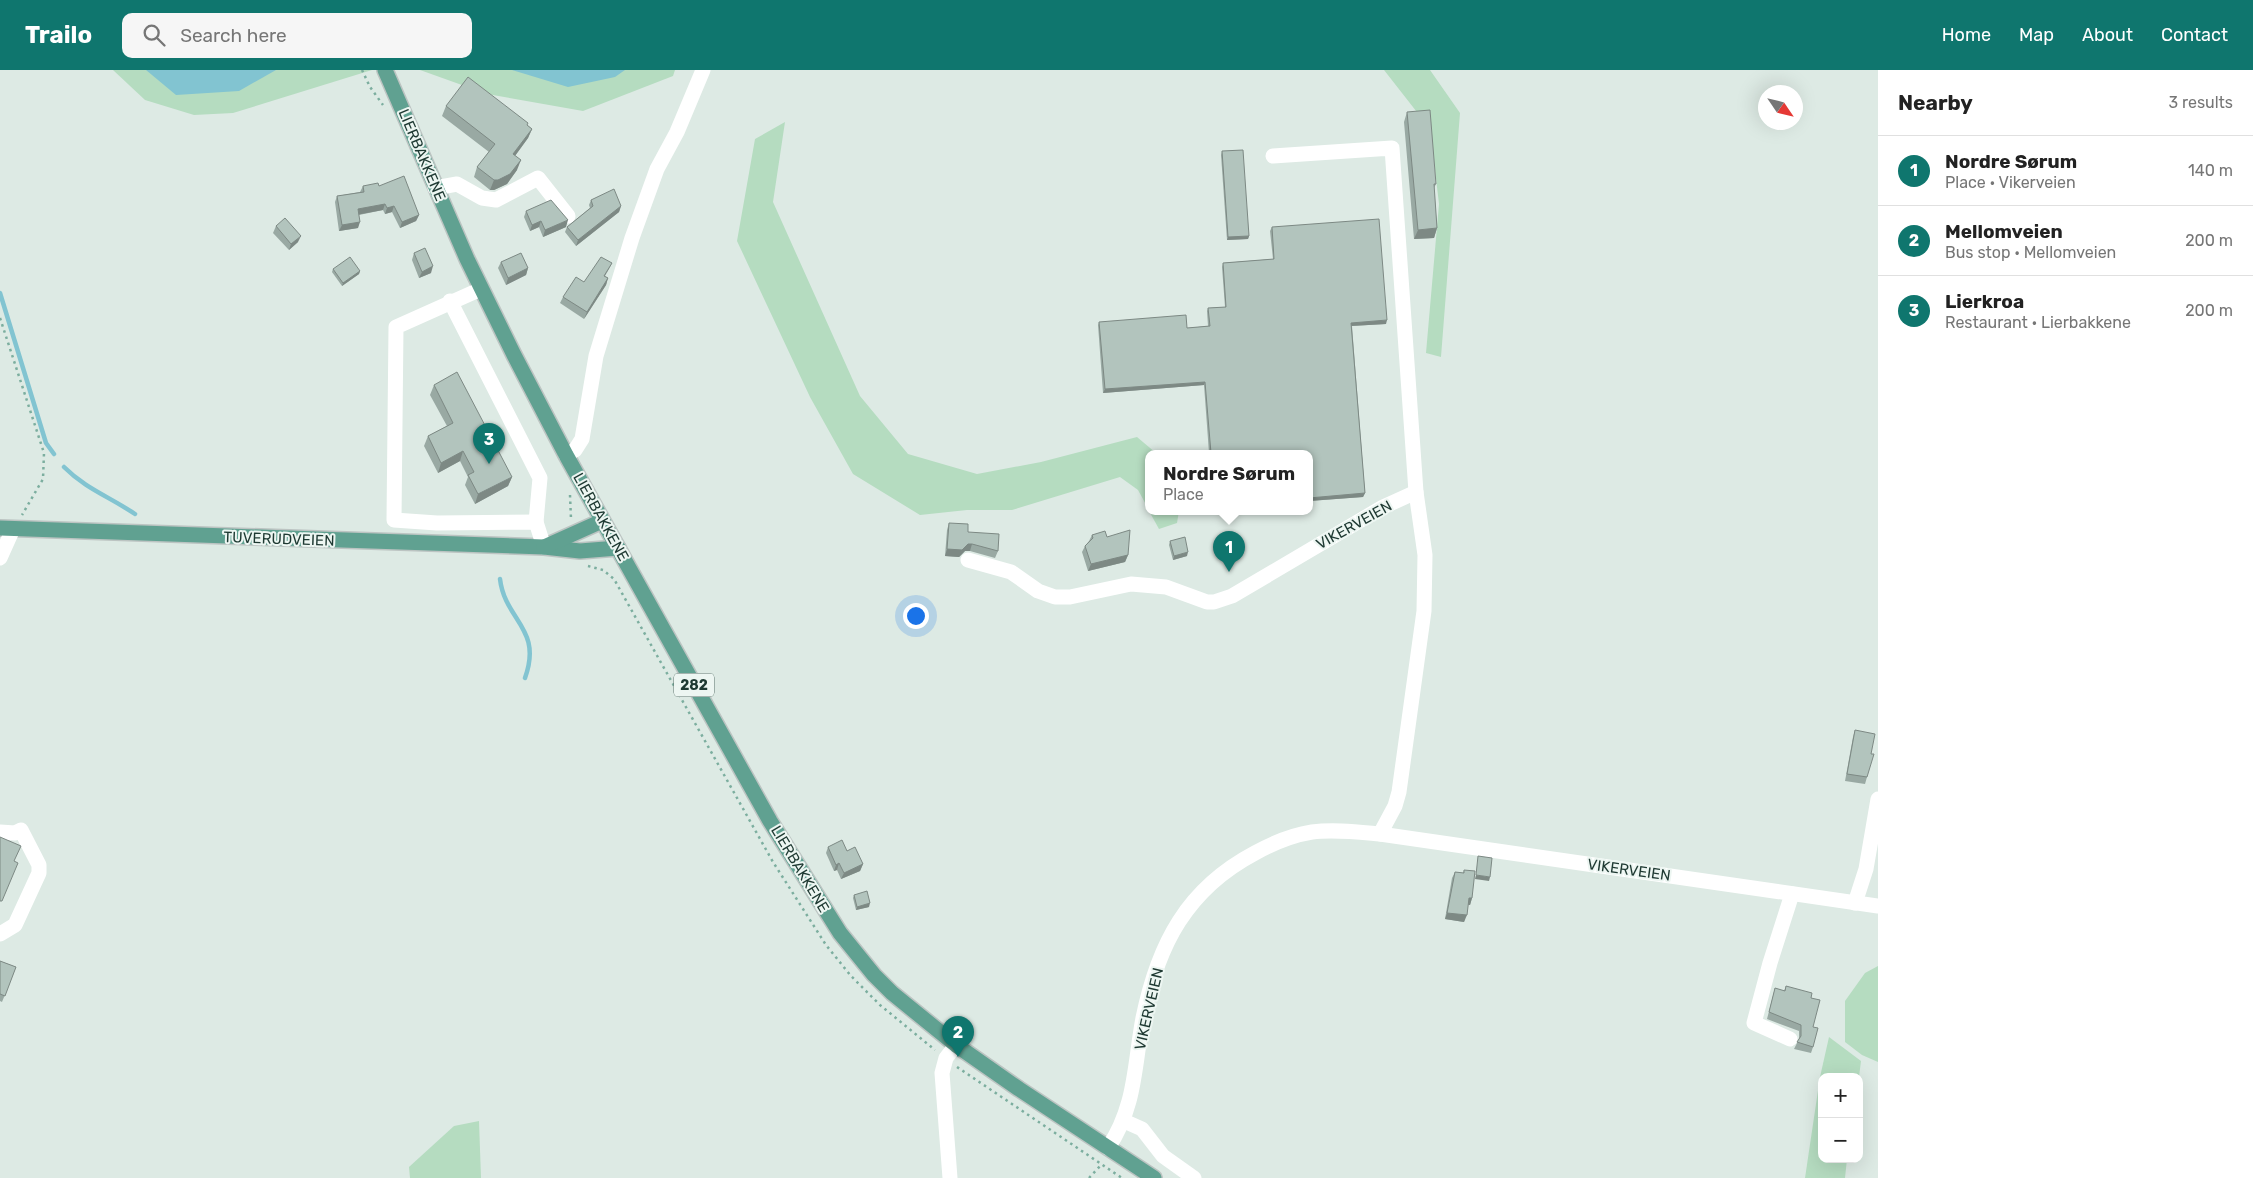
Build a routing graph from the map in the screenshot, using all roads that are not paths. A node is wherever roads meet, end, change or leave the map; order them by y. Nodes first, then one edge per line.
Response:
1 (385, 70) edge
2 (703, 70) edge
3 (1273, 156) dead end
4 (435, 188) junction
5 (568, 216) dead end
6 (481, 289) junction
7 (450, 301) junction
8 (566, 455) junction
9 (1416, 492) junction
10 (602, 521) junction
11 (536, 522) junction
12 (7, 528) edge
13 (544, 547) junction
14 (618, 548) junction
15 (0, 558) edge
16 (968, 560) dead end
17 (1878, 799) edge
18 (0, 832) edge
19 (1380, 834) junction
20 (1792, 894) junction
21 (1855, 903) junction
22 (1878, 906) edge
23 (0, 934) edge
24 (1790, 1038) dead end
25 (956, 1045) junction
26 (1124, 1121) junction
27 (1108, 1148) junction
28 (950, 1178) edge
29 (1154, 1178) edge
30 (1194, 1178) edge

1 - 4 main road, LIERBAKKENE / 282
2 - 8 street, LIERBAKKENE
3 - 9 street
4 - 5 street
4 - 6 main road, LIERBAKKENE / 282
6 - 7 street
6 - 8 main road, LIERBAKKENE / 282
7 - 11 street
7 - 11 street
8 - 10 main road, LIERBAKKENE / 282
9 - 16 street, VIKERVEIEN
9 - 19 street
10 - 13 main road, TUVERUDVEIEN
10 - 14 main road, LIERBAKKENE / 282
11 - 13 street
12 - 13 main road, TUVERUDVEIEN
12 - 15 street
13 - 14 main road, TUVERUDVEIEN
14 - 25 main road, LIERBAKKENE / 282
17 - 21 street
18 - 23 street
19 - 20 street, VIKERVEIEN
19 - 26 street, VIKERVEIEN
20 - 21 street, VIKERVEIEN
20 - 24 street
21 - 22 street, VIKERVEIEN
25 - 27 main road, LIERBAKKENE / 282
25 - 28 street
26 - 27 street, VIKERVEIEN
26 - 30 street
27 - 29 main road, LIERBAKKENE / 282

